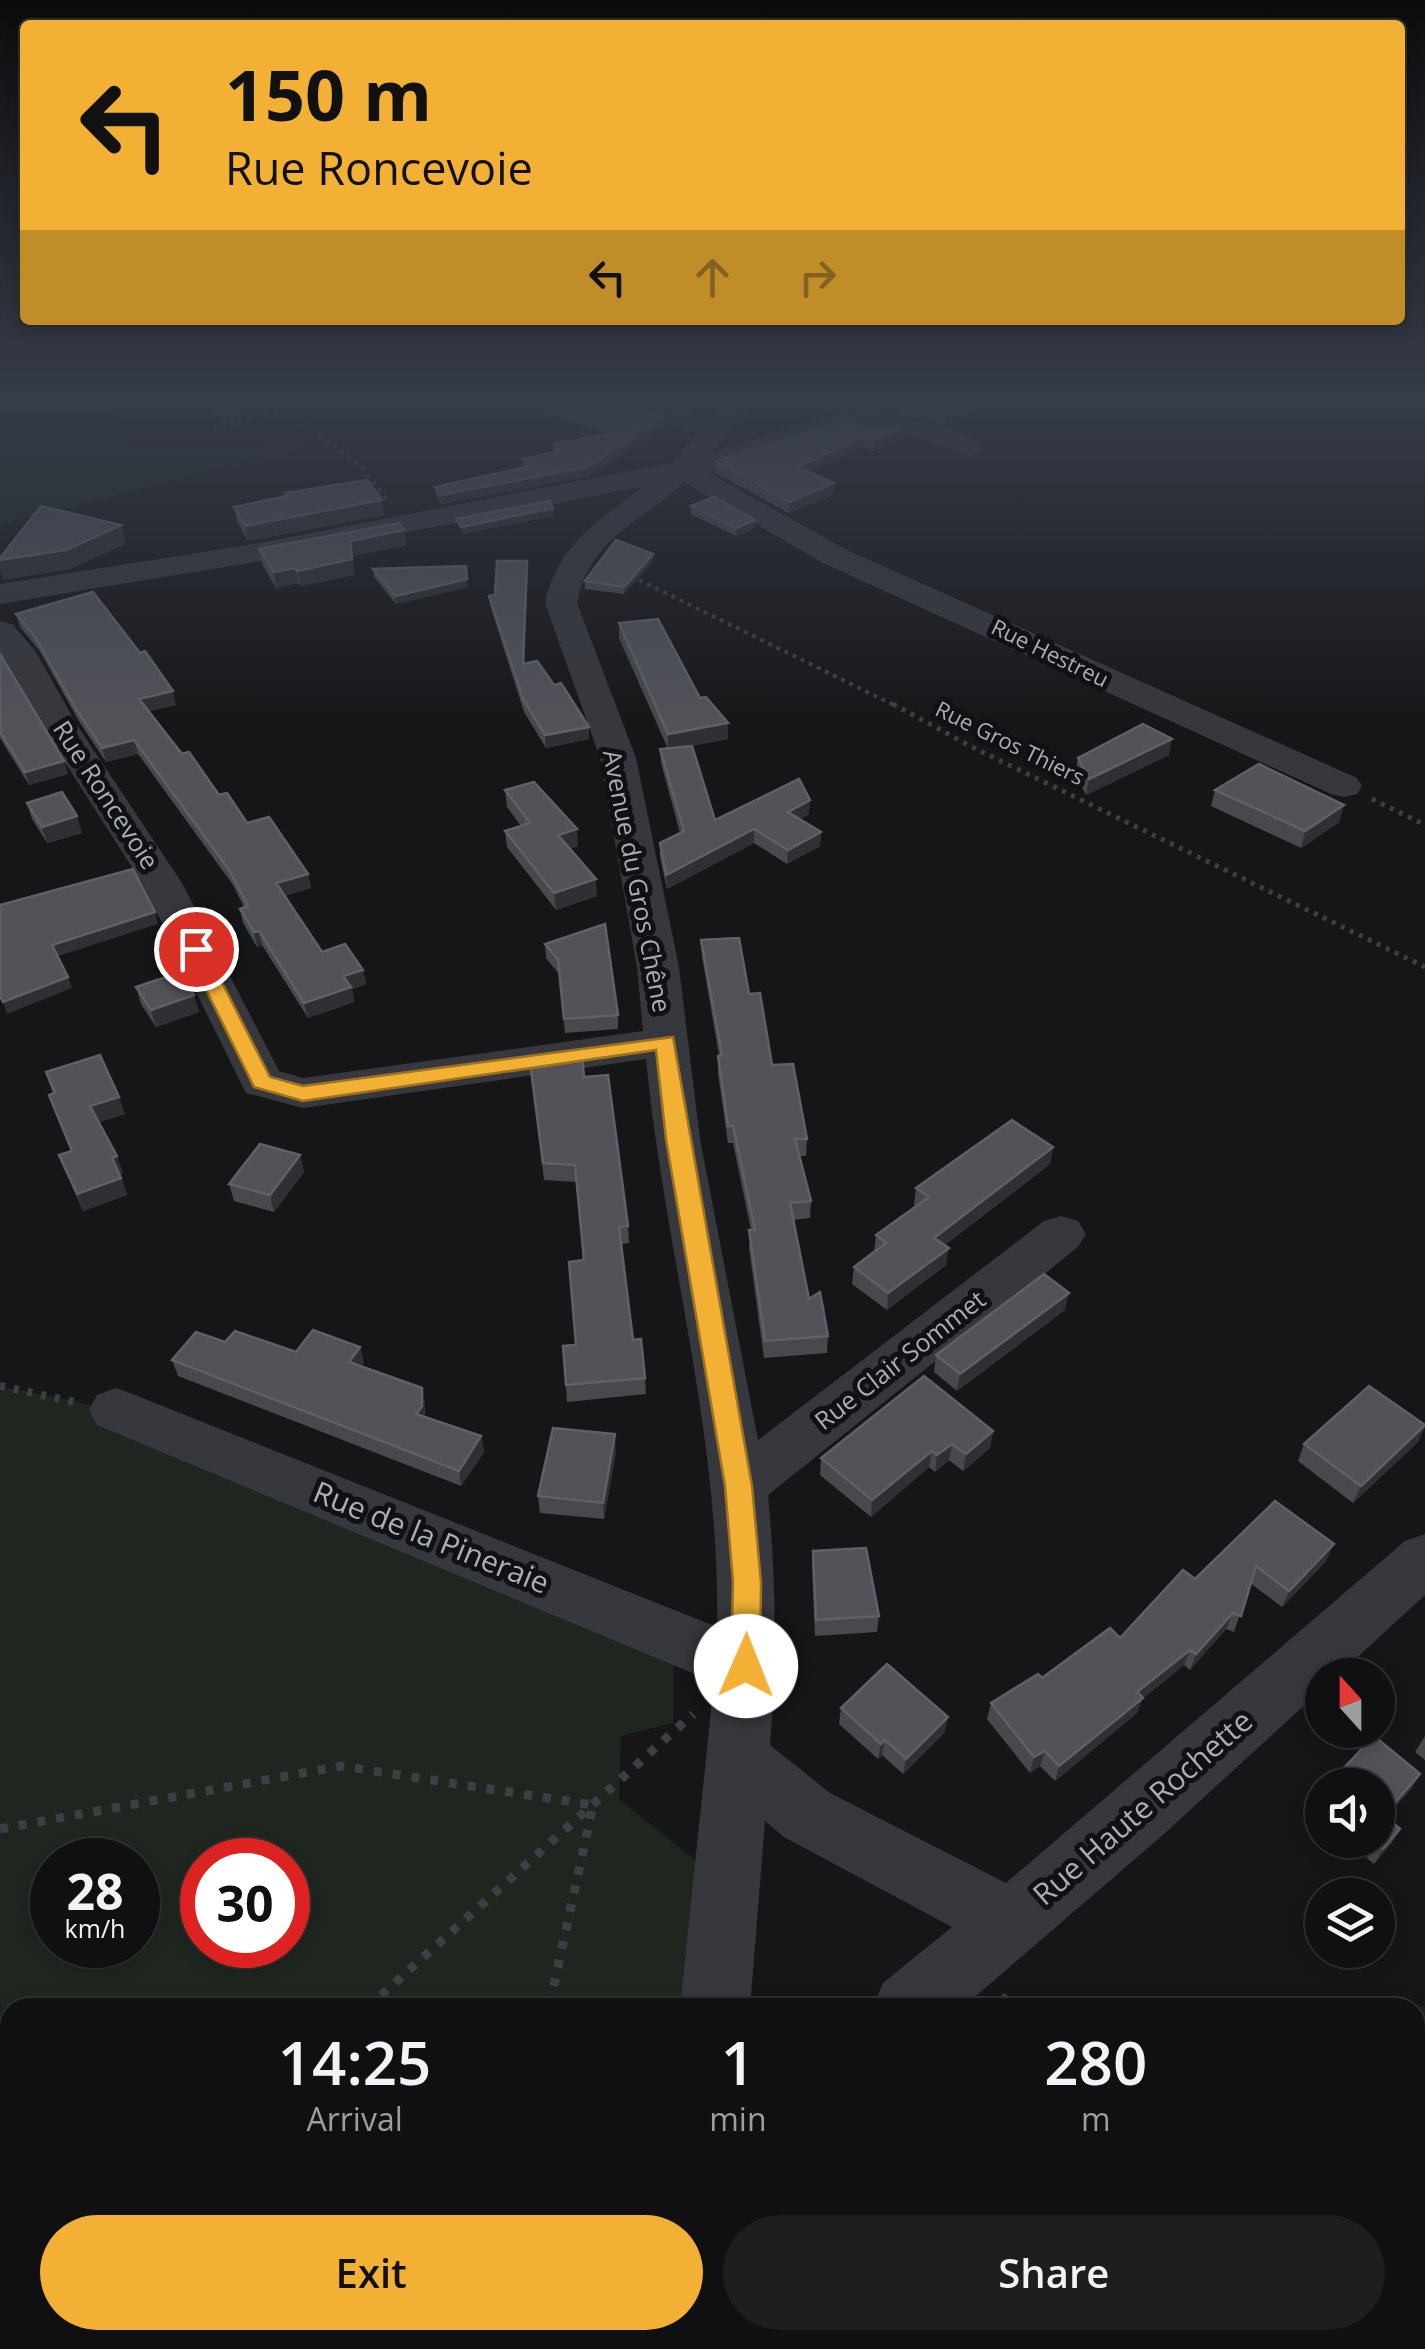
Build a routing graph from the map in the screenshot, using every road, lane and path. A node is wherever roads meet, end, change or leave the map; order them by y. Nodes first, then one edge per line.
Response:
1 (392, 507) edge
2 (493, 507) edge
3 (636, 507) edge
4 (748, 507) edge
5 (406, 524) junction
6 (579, 554) junction
7 (0, 594) edge
8 (71, 597) junction
9 (0, 613) edge
10 (0, 623) edge
11 (0, 631) edge
12 (1344, 786) joint
13 (1425, 825) edge
14 (1425, 967) edge
15 (666, 1042) junction
16 (1061, 1234) dead end
17 (0, 1386) edge
18 (116, 1410) joint
19 (738, 1486) junction
20 (1425, 1559) edge
21 (746, 1666) junction
22 (737, 1757) junction
23 (593, 1804) junction
24 (0, 1829) edge
25 (1012, 1922) junction
26 (378, 1998) edge
27 (551, 1998) edge
28 (717, 1998) edge
29 (920, 1998) edge

1 - 5 path
2 - 5 street
3 - 6 street, Avenue du Gros Chêne
4 - 12 street, Rue Hestreu
5 - 8 street
6 - 14 path, Rue Gros Thiers
6 - 15 street, Avenue du Gros Chêne
7 - 8 street
8 - 9 street
8 - 10 street
11 - 15 street, Rue Roncevoie
12 - 13 path
15 - 19 street, Avenue du Gros Chêne
16 - 19 street, Rue Clair Sommet
17 - 18 path
18 - 21 street, Rue de la Pineraie
19 - 21 street, Avenue du Gros Chêne
20 - 25 street, Rue Haute Rochette
21 - 22 street, Avenue du Gros Chêne
21 - 23 path
22 - 25 street, Rue Haute Rochette
22 - 28 street, Avenue du Gros Chêne
23 - 24 path
23 - 26 path
23 - 27 path
25 - 29 street

